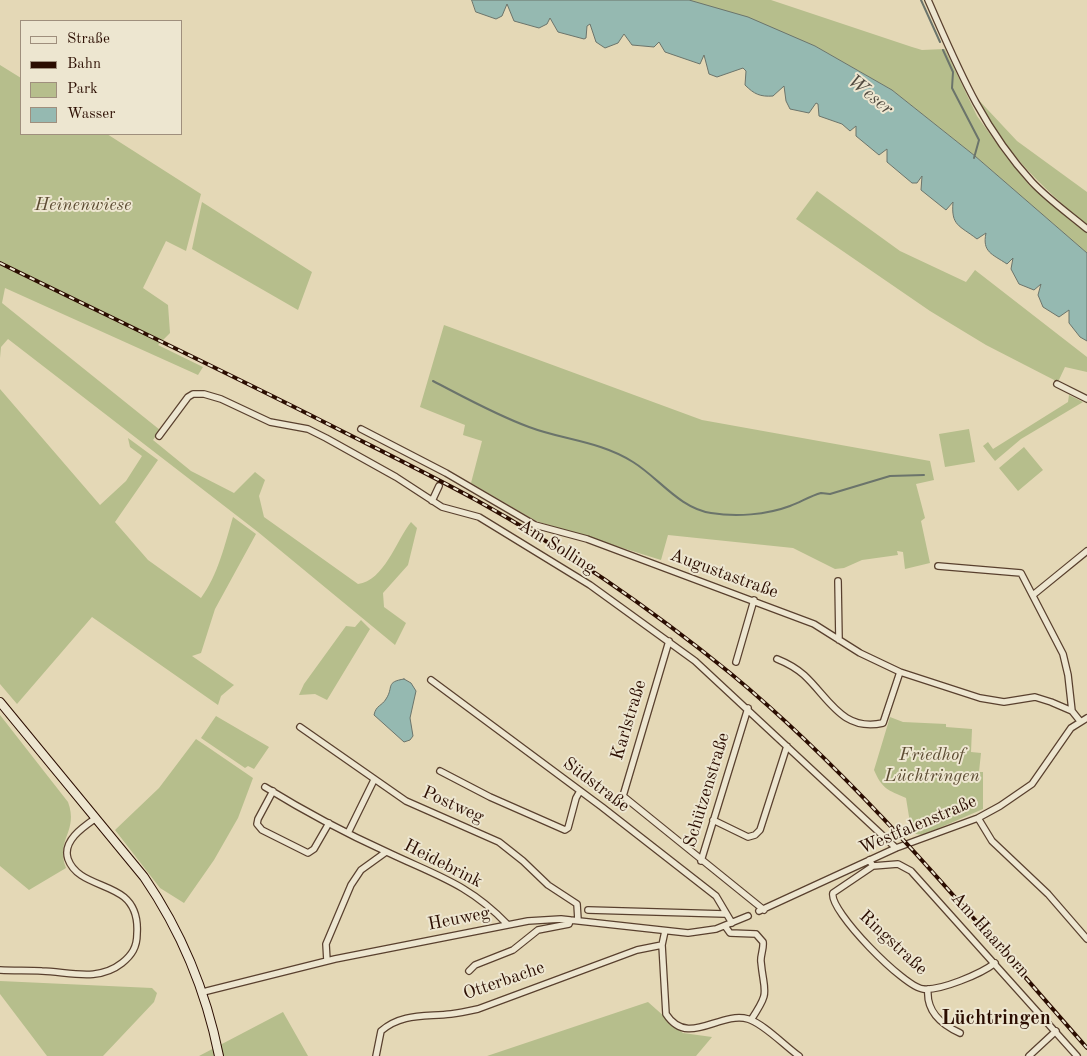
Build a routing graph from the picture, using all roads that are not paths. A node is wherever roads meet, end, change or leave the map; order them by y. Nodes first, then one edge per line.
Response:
1 (928, 0) edge
2 (1087, 229) edge
3 (1056, 384) dead end
4 (1087, 399) edge
5 (361, 429) dead end
6 (160, 436) dead end
7 (446, 473) junction
8 (442, 480) dead end
9 (439, 486) dead end
10 (432, 501) junction
11 (1087, 551) edge
12 (938, 566) dead end
13 (838, 581) dead end
14 (1034, 596) junction
15 (754, 600) junction
16 (839, 640) junction
17 (669, 641) junction
18 (777, 659) dead end
19 (736, 662) dead end
20 (900, 672) junction
21 (431, 680) dead end
22 (0, 702) edge
23 (748, 708) junction
24 (1072, 711) junction
25 (1087, 718) edge
26 (1080, 721) junction
27 (300, 727) dead end
28 (787, 746) junction
29 (440, 771) dead end
30 (374, 780) junction
31 (265, 787) dead end
32 (580, 791) junction
33 (273, 792) junction
34 (96, 818) junction
35 (978, 818) junction
36 (713, 820) junction
37 (329, 822) junction
38 (348, 833) junction
39 (896, 848) junction
40 (386, 852) junction
41 (701, 861) junction
42 (871, 863) junction
43 (588, 910) dead end
44 (762, 910) joint
45 (725, 914) junction
46 (748, 916) dead end
47 (570, 920) junction
48 (578, 920) junction
49 (732, 923) junction
50 (507, 924) junction
51 (725, 926) junction
52 (665, 931) junction
53 (1087, 939) edge
54 (662, 945) junction
55 (328, 961) junction
56 (995, 963) junction
57 (0, 970) edge
58 (470, 971) dead end
59 (928, 988) junction
60 (203, 992) junction
61 (751, 1020) junction
62 (1056, 1031) junction
63 (960, 1033) dead end
64 (795, 1055) edge
65 (219, 1056) edge
66 (376, 1056) edge
67 (1029, 1056) edge
68 (1077, 1056) edge

1 - 2 street
3 - 4 street
5 - 7 street, Augustastraße
6 - 10 street, Am Solling
7 - 8 street
7 - 15 street, Augustastraße
9 - 10 street
10 - 17 street, Am Solling
11 - 14 street
12 - 14 street
13 - 16 street
14 - 24 street
15 - 16 street, Augustastraße
15 - 19 street
16 - 20 street, Augustastraße
17 - 23 street, Am Solling
17 - 41 street, Karlstraße
18 - 20 street
20 - 24 street, Augustastraße
21 - 32 street, Südstraße
22 - 34 main road
23 - 28 street, Am Solling
23 - 36 street, Schützenstraße
24 - 26 street
25 - 26 street, Westfalenstraße
26 - 35 street, Westfalenstraße
27 - 30 street, Postweg
28 - 36 street
28 - 39 street, Am Solling
29 - 32 street
30 - 38 street
30 - 48 street, Postweg
31 - 33 street, Heidebrink
32 - 45 street, Südstraße
33 - 37 street, Heidebrink
33 - 37 street
34 - 57 street
34 - 60 main road
35 - 39 street, Westfalenstraße
35 - 53 street
36 - 41 street, Schützenstraße
37 - 38 street, Heidebrink
38 - 40 street, Heidebrink
39 - 42 street, Westfalenstraße
40 - 50 street, Heidebrink
40 - 55 street, Heidebrink
41 - 44 street, Schützenstraße
42 - 44 street, Westfalenstraße
42 - 56 street, Am Haarborn
42 - 59 street, Ringstraße
43 - 45 street
45 - 49 street, Südstraße
46 - 49 street
47 - 48 street, Heuweg
47 - 50 street, Heuweg
47 - 58 street
48 - 52 street, Heuweg
49 - 51 street
50 - 55 street, Heuweg
51 - 52 street, Heuweg
51 - 61 street
52 - 54 street
54 - 61 street
54 - 66 street, Otterbache
55 - 60 street, Heuweg
56 - 59 street, Ringstraße
56 - 62 street, Am Haarborn
59 - 63 street
60 - 65 main road
61 - 64 street
62 - 67 street
62 - 68 street, Am Haarborn

